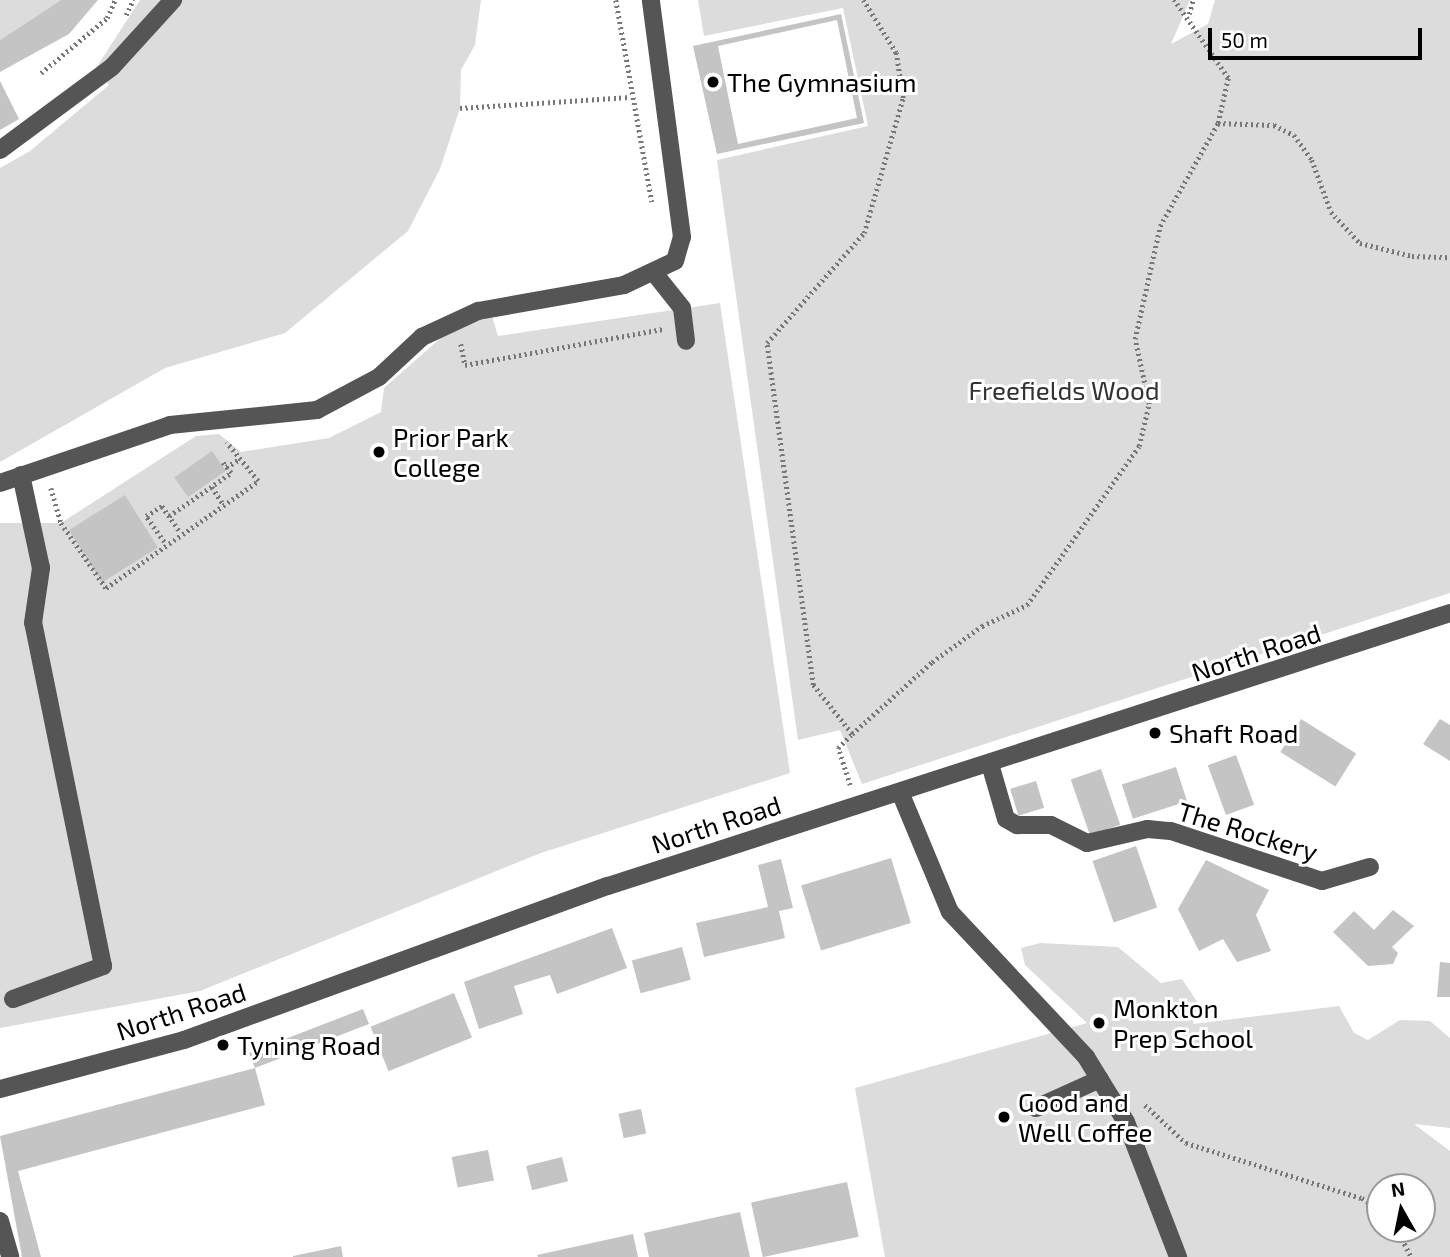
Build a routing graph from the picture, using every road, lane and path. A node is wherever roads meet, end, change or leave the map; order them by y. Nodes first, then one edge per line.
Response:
1 (115, 0) edge
2 (173, 0) edge
3 (616, 0) edge
4 (650, 0) edge
5 (863, 0) edge
6 (1174, 0) edge
7 (1193, 0) edge
8 (1189, 15) junction
9 (41, 73) dead end
10 (630, 97) junction
11 (460, 108) dead end
12 (1218, 123) junction
13 (0, 150) edge
14 (659, 214) dead end
15 (1450, 257) edge
16 (655, 274) junction
17 (457, 321) junction
18 (685, 333) joint
19 (209, 424) junction
20 (240, 458) junction
21 (221, 460) dead end
22 (46, 467) junction
23 (226, 467) junction
24 (21, 475) junction
25 (0, 483) edge
26 (211, 487) junction
27 (223, 504) junction
28 (169, 516) junction
29 (180, 532) junction
30 (164, 542) junction
31 (1450, 613) edge
32 (852, 734) junction
33 (990, 764) junction
34 (900, 792) junction
35 (858, 806) junction
36 (1370, 867) dead end
37 (13, 999) dead end
38 (1100, 1079) junction
39 (0, 1088) edge
40 (1141, 1101) dead end
41 (1036, 1108) dead end
42 (1366, 1201) edge
43 (0, 1221) edge
44 (10, 1257) edge
45 (1178, 1257) edge

1 - 9 path
2 - 13 street
3 - 10 path
4 - 16 street
5 - 32 path
6 - 8 path
7 - 8 path
8 - 12 path
10 - 11 path
10 - 14 path
12 - 15 path
12 - 32 path
16 - 17 street
16 - 18 street
17 - 18 path
17 - 19 street
19 - 20 path
19 - 22 street
20 - 23 path
20 - 27 path
21 - 23 path
22 - 24 street
22 - 30 path
23 - 26 path
24 - 25 street
24 - 37 street
26 - 27 path
26 - 28 path
27 - 29 path
28 - 29 path
28 - 30 path
29 - 30 path
31 - 33 street, North Road
32 - 35 path
33 - 34 street, North Road
33 - 36 street, The Rockery
34 - 35 street, North Road
34 - 38 street
35 - 39 street, North Road
38 - 41 street
38 - 45 street
40 - 42 path
43 - 44 street

